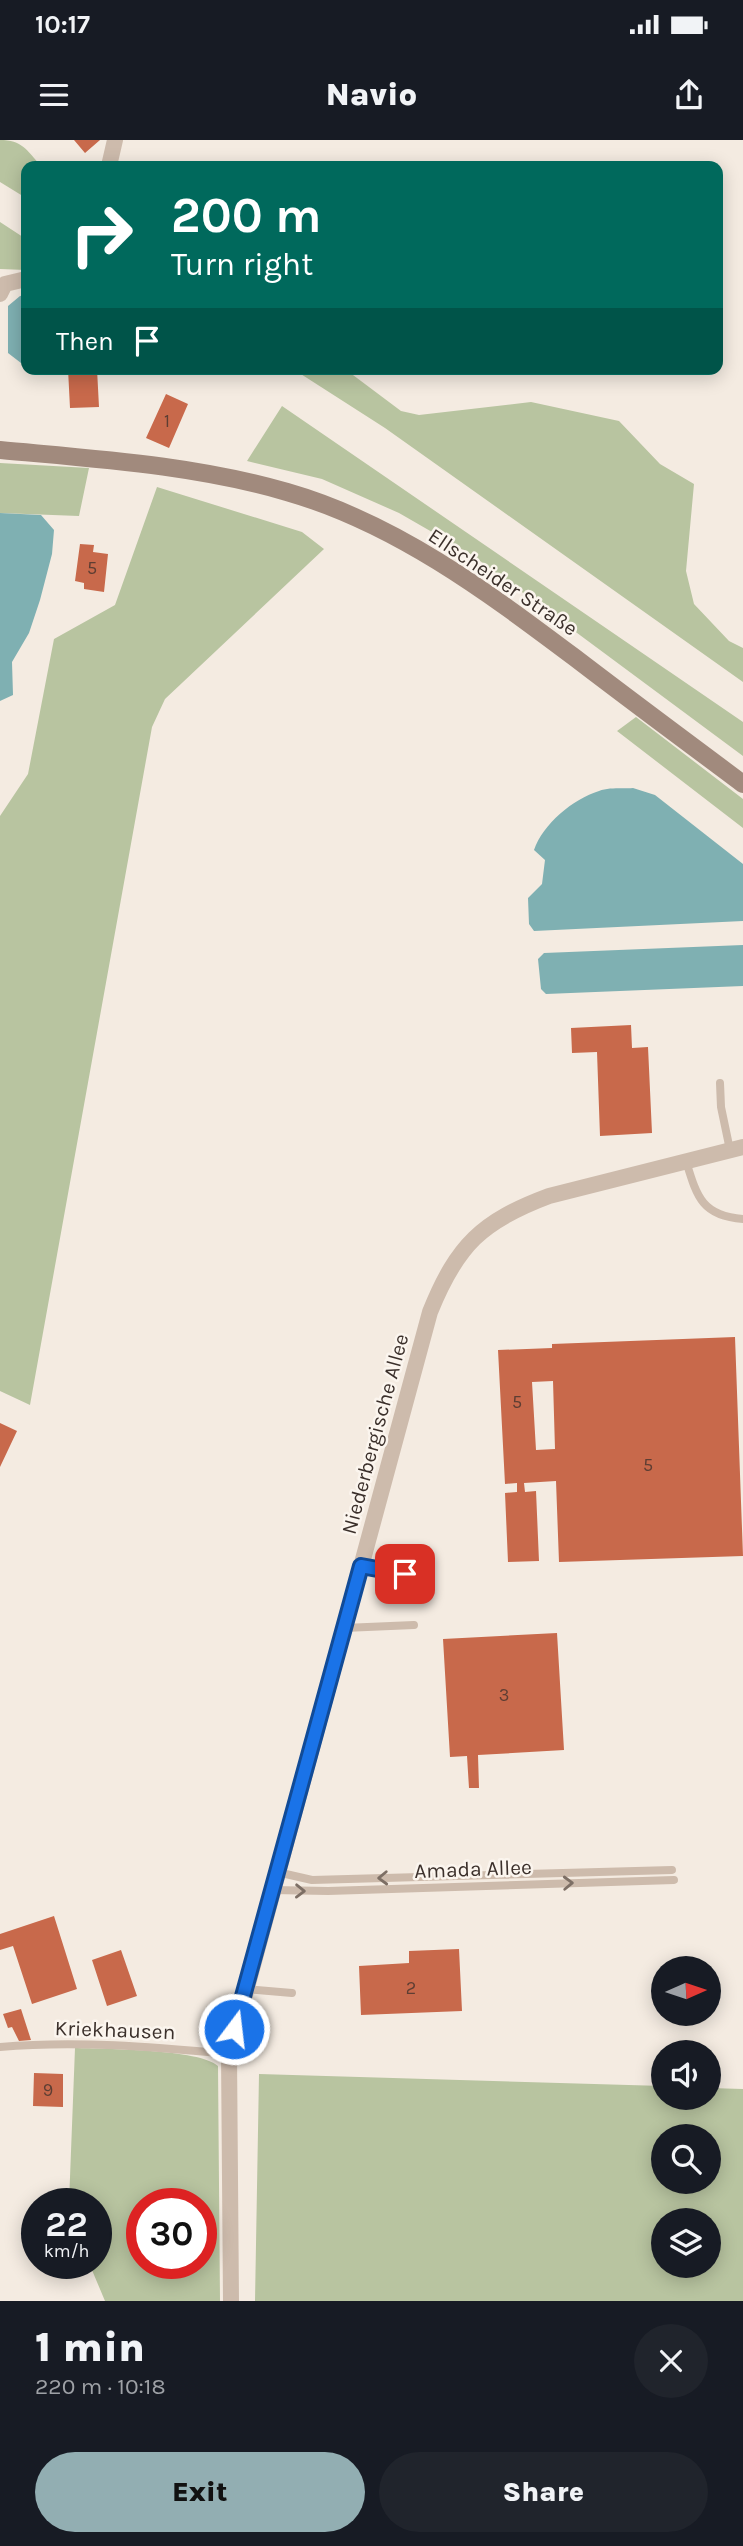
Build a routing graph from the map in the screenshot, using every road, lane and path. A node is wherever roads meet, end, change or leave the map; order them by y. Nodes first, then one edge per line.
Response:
1 (115, 140) edge
2 (110, 161) edge
3 (21, 280) edge
4 (0, 295) edge
5 (0, 450) edge
6 (743, 784) edge
7 (720, 1083) dead end
8 (737, 1149) edge
9 (686, 1161) junction
10 (743, 1219) edge
11 (361, 1566) junction
12 (405, 1574) dead end
13 (414, 1625) dead end
14 (344, 1628) junction
15 (672, 1870) dead end
16 (277, 1872) junction
17 (674, 1880) dead end
18 (272, 1890) junction
19 (246, 1989) junction
20 (292, 1993) dead end
21 (0, 2047) edge
22 (229, 2054) junction
23 (231, 2301) edge

1 - 2 street
3 - 4 street
5 - 6 street, Ellscheider Straße
7 - 8 lane
8 - 9 street, Niederbergische Allee
9 - 10 lane
9 - 11 street, Niederbergische Allee
11 - 12 lane
11 - 14 street, Niederbergische Allee
13 - 14 lane
14 - 16 street, Niederbergische Allee
15 -> 16 lane, Amada Allee
16 - 18 street, Niederbergische Allee
18 -> 17 lane, Amada Allee
18 - 19 street, Niederbergische Allee
19 - 20 lane
19 - 22 street, Niederbergische Allee
21 - 22 lane, Kriekhausen
22 - 23 street, Niederbergische Allee

